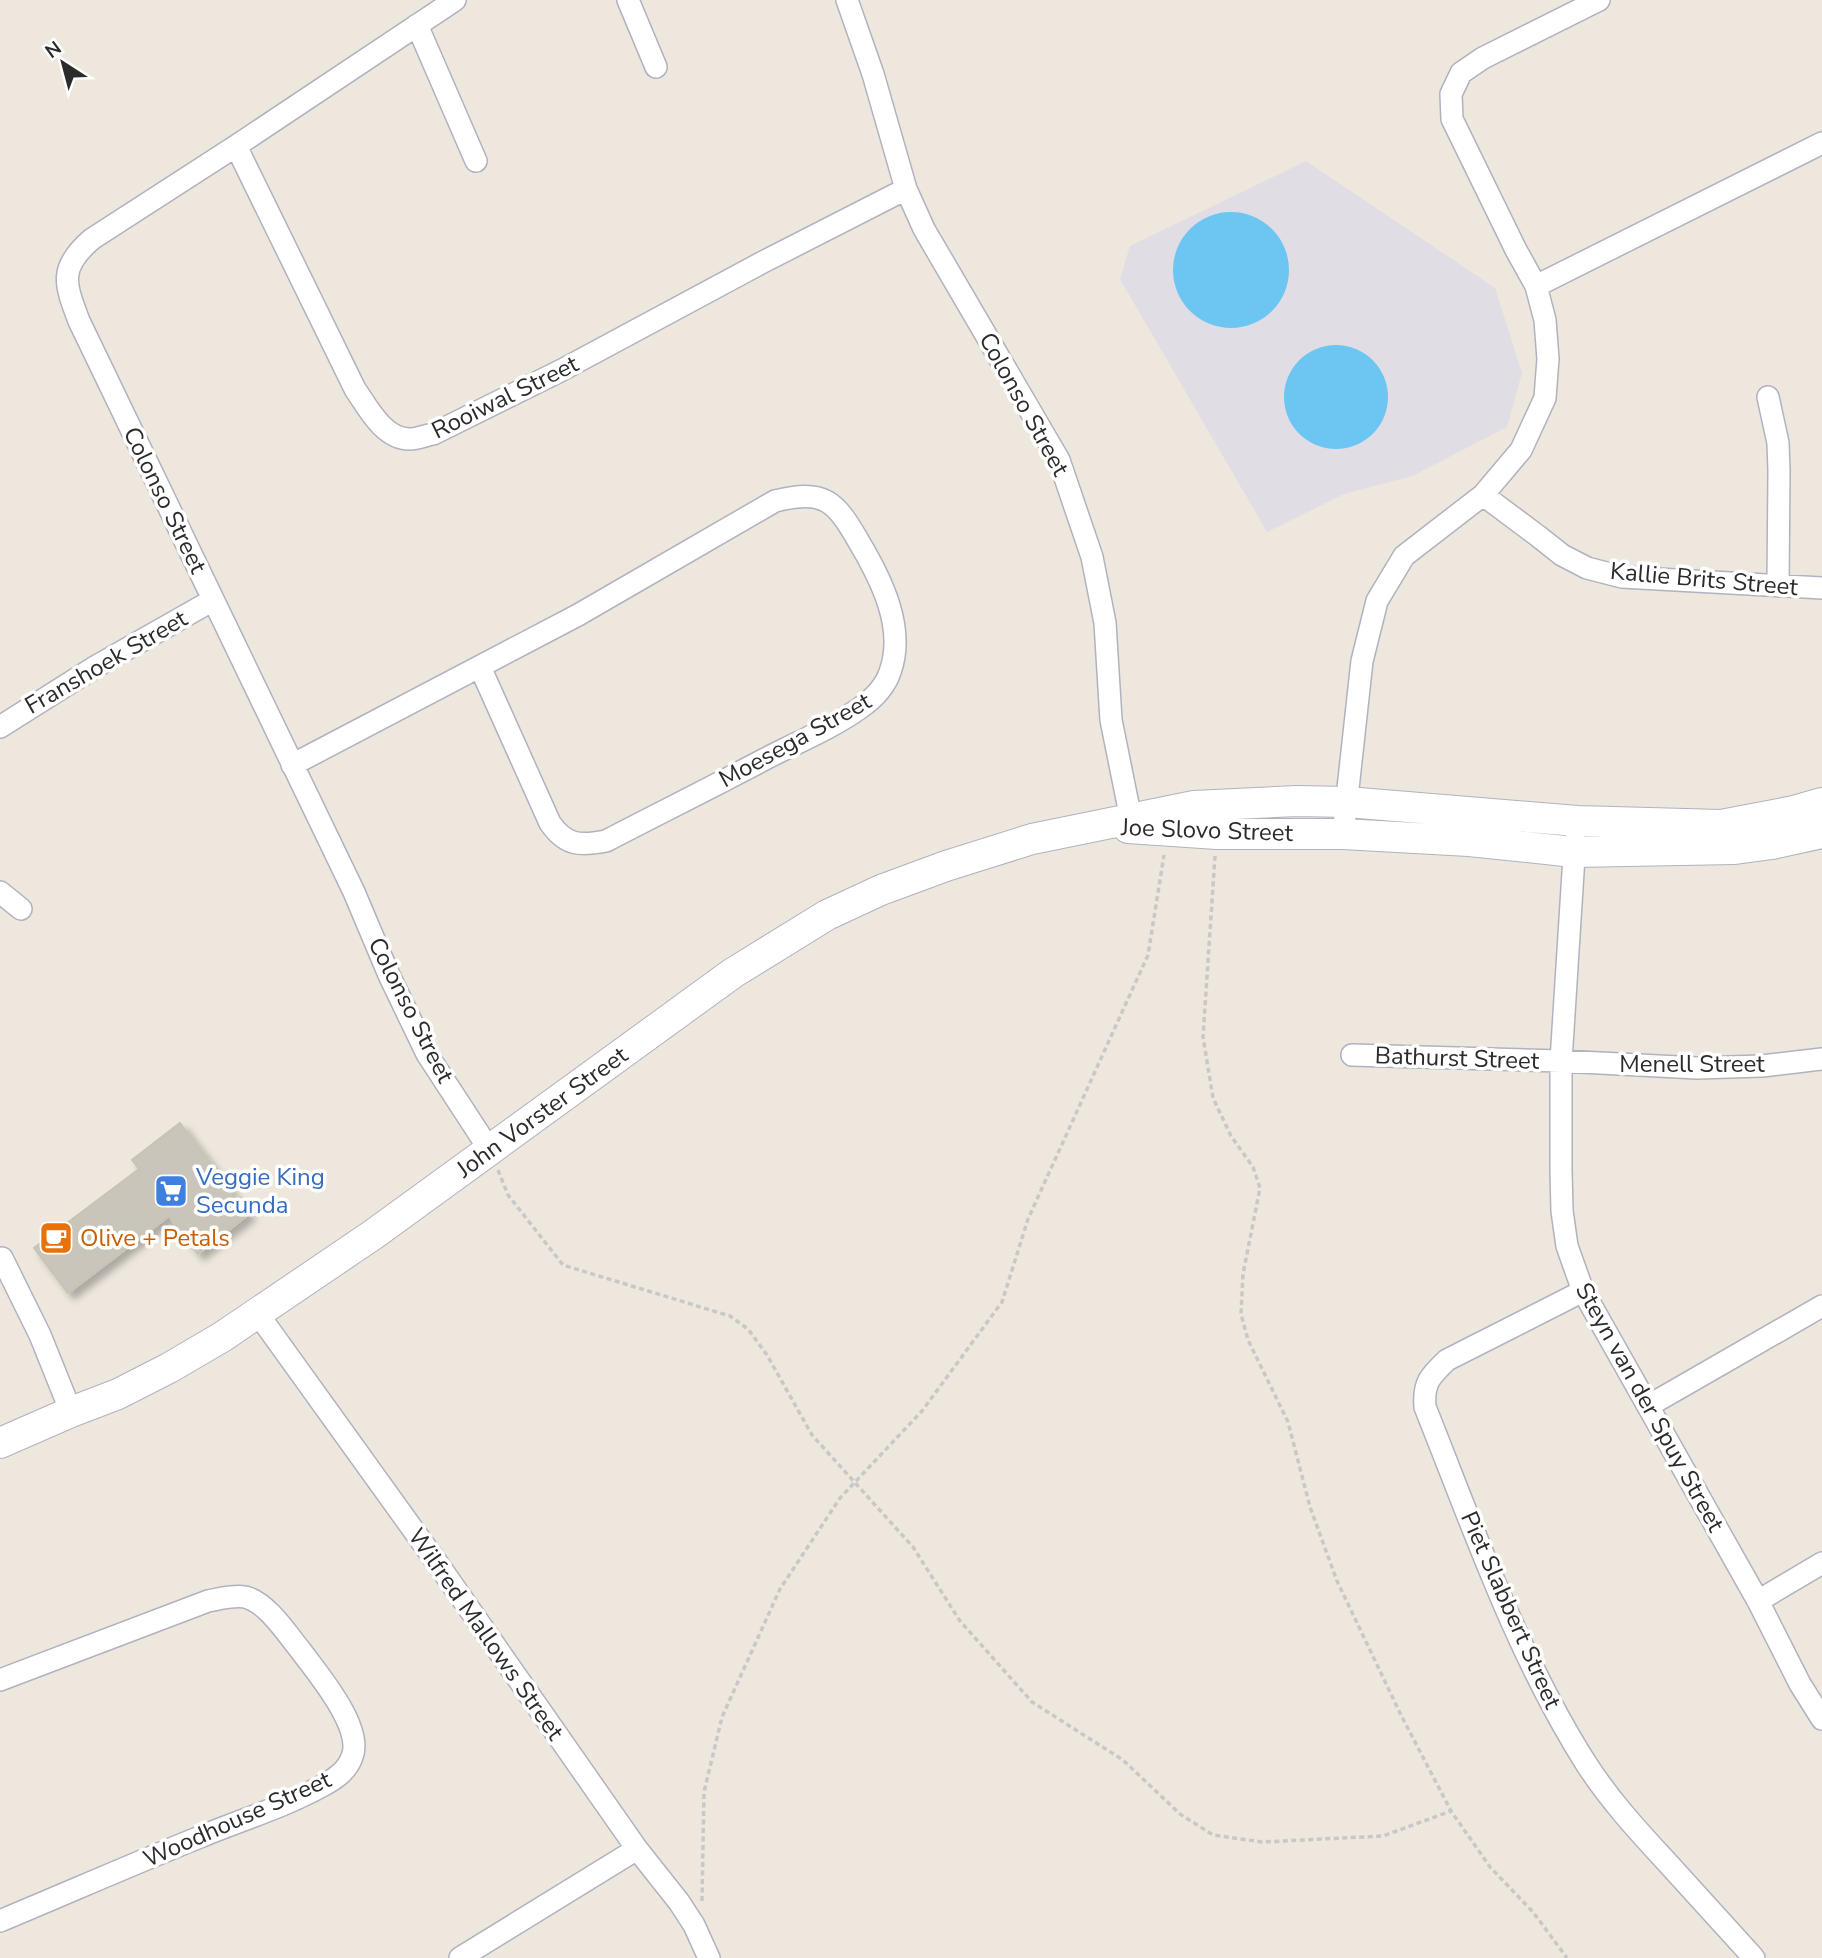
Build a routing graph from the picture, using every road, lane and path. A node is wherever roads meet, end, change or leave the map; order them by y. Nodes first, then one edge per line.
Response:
1 (455, 0) edge
2 (628, 0) edge
3 (846, 0) edge
4 (1599, 0) edge
5 (417, 25) junction
6 (656, 67) dead end
7 (1822, 143) edge
8 (236, 146) junction
9 (476, 161) dead end
10 (906, 189) junction
11 (1536, 286) junction
12 (1768, 397) dead end
13 (1483, 495) junction
14 (1778, 586) junction
15 (1822, 588) edge
16 (213, 600) junction
17 (480, 667) junction
18 (3, 719) edge
19 (292, 765) junction
20 (1347, 802) junction
21 (1822, 803) edge
22 (1577, 821) junction
23 (1132, 823) junction
24 (1103, 826) joint
25 (1168, 832) junction
26 (1822, 833) edge
27 (1217, 834) junction
28 (1343, 834) junction
29 (1574, 852) junction
30 (0, 892) edge
31 (21, 909) dead end
32 (1352, 1055) dead end
33 (1822, 1059) edge
34 (1561, 1061) junction
35 (489, 1149) junction
36 (2, 1258) edge
37 (1583, 1291) junction
38 (1822, 1306) edge
39 (258, 1314) junction
40 (1648, 1406) junction
41 (71, 1412) junction
42 (0, 1443) edge
43 (855, 1483) junction
44 (1822, 1563) edge
45 (1758, 1601) junction
46 (0, 1680) edge
47 (1822, 1719) edge
48 (1451, 1811) junction
49 (638, 1849) junction
50 (0, 1922) edge
51 (694, 1925) junction
52 (460, 1958) edge
53 (709, 1958) edge
54 (1567, 1958) edge
55 (1754, 1958) edge

1 - 5 street, Colonso Street
2 - 6 street
3 - 10 street, Colonso Street
4 - 11 street
5 - 8 street, Colonso Street
5 - 9 street
7 - 11 street
8 - 10 street, Rooiwal Street
8 - 16 street, Colonso Street
10 - 23 street, Colonso Street
11 - 13 street
12 - 14 street
13 - 14 street, Kallie Brits Street
13 - 20 street
14 - 15 street, Kallie Brits Street
16 - 18 street, Franshoek Street
16 - 19 street, Colonso Street
17 - 17 street, Moesega Street
17 - 19 street, Moesega Street
19 - 35 street, Colonso Street
20 - 22 street, Joe Slovo Street
20 - 23 street, Joe Slovo Street
20 - 28 street
21 - 22 street, Joe Slovo Street
22 - 29 street, Steyn van der Spuy Street
23 - 24 street, Joe Slovo Street
23 - 25 street, Joe Slovo Street
24 - 35 street, John Vorster Street
25 - 27 street, Joe Slovo Street
25 - 43 path
26 - 29 street, Joe Slovo Street
27 - 28 street, Joe Slovo Street
27 - 48 path
28 - 29 street, Joe Slovo Street
29 - 34 street, Steyn van der Spuy Street
30 - 31 street
32 - 34 street, Bathurst Street
33 - 34 street, Menell Street
34 - 37 street, Steyn van der Spuy Street
35 - 39 street, John Vorster Street
35 - 43 path
36 - 41 street
37 - 40 street, Steyn van der Spuy Street
37 - 55 street, Piet Slabbert Street
38 - 40 street
39 - 41 street, John Vorster Street
39 - 49 street, Wilfred Mallows Street
40 - 45 street, Steyn van der Spuy Street
41 - 42 street, John Vorster Street
43 - 48 path
43 - 51 path
44 - 45 street
45 - 47 street, Steyn van der Spuy Street
46 - 50 street, Woodhouse Street
48 - 54 path
49 - 51 street, Wilfred Mallows Street
49 - 52 street
51 - 53 street, Wilfred Mallows Street

